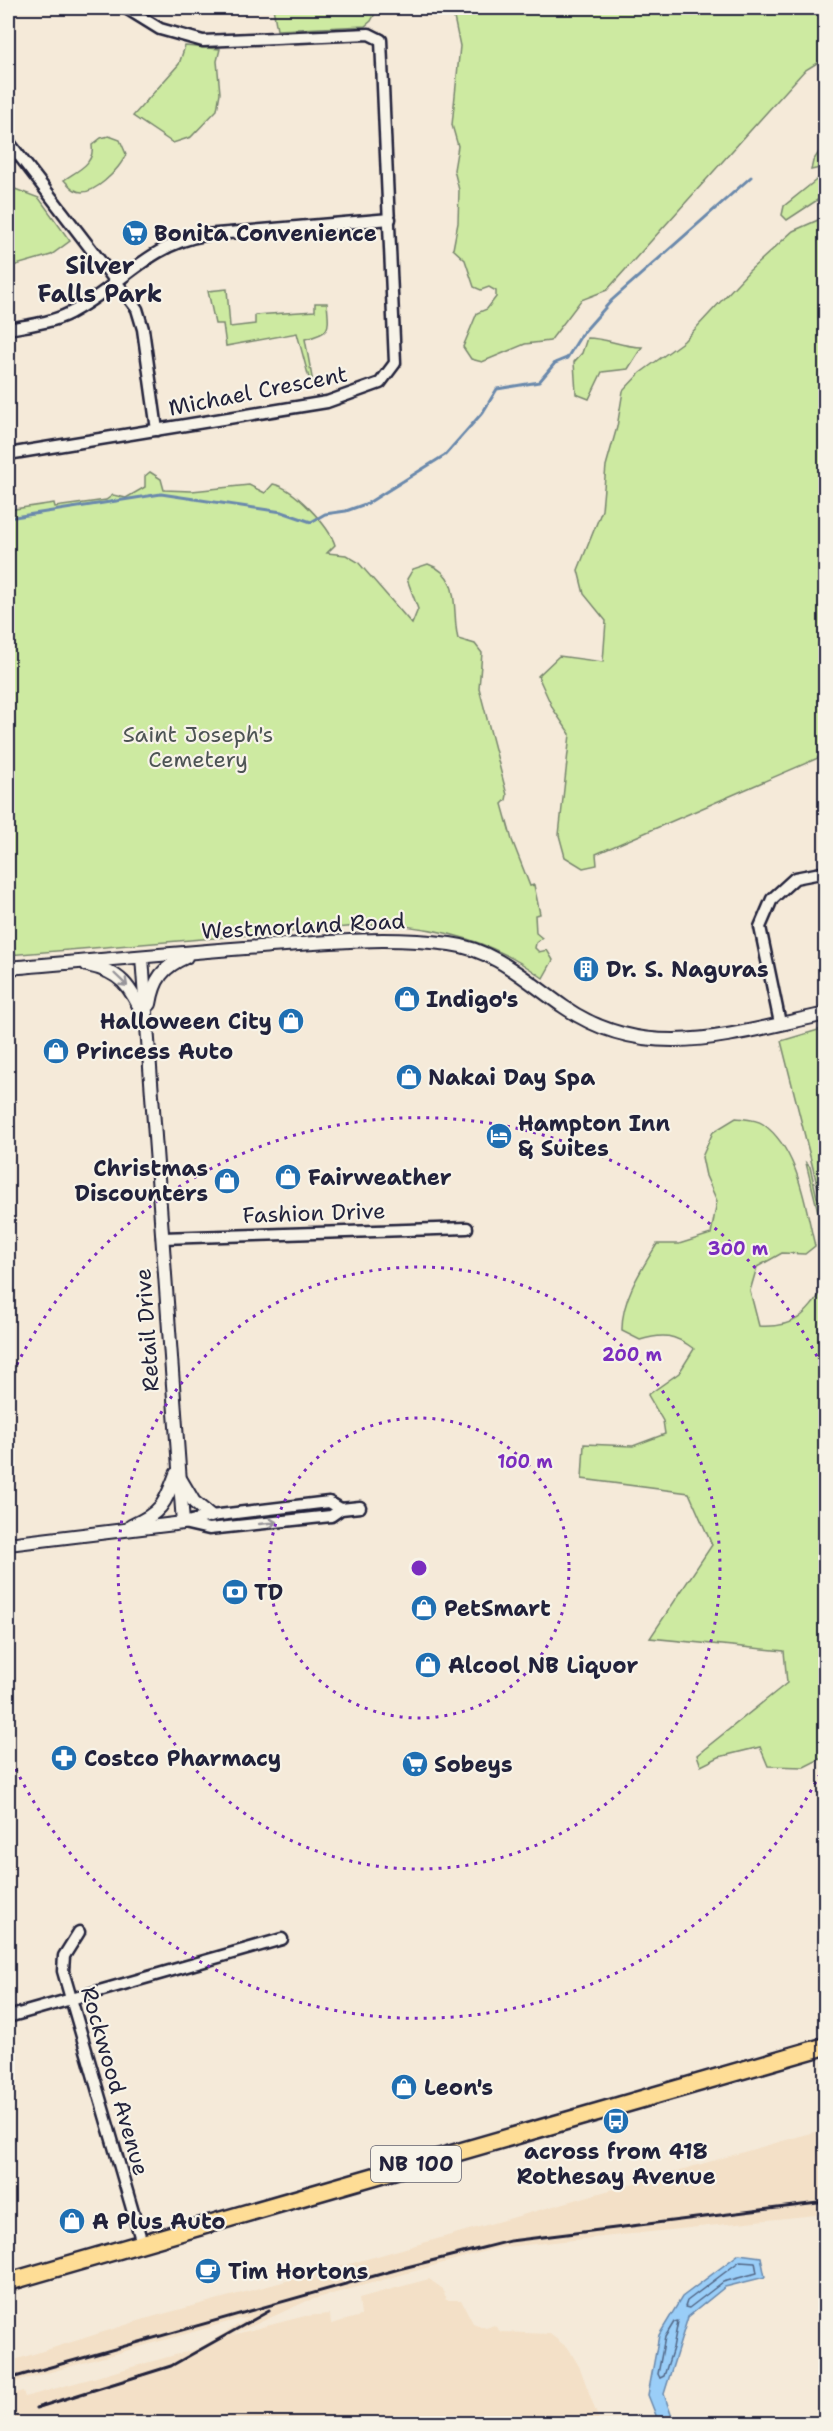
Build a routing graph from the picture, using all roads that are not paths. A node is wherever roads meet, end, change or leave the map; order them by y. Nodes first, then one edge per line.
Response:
1 (126, 8) edge
2 (8, 141) edge
3 (390, 219) junction
4 (117, 282) junction
5 (8, 329) edge
6 (157, 430) junction
7 (8, 454) edge
8 (825, 872) edge
9 (196, 952) junction
10 (142, 957) junction
11 (75, 963) junction
12 (8, 968) edge
13 (825, 1014) edge
14 (147, 1023) junction
15 (780, 1023) junction
16 (467, 1228) dead end
17 (162, 1238) junction
18 (178, 1470) junction
19 (360, 1507) dead end
20 (341, 1509) junction
21 (211, 1516) junction
22 (183, 1523) junction
23 (122, 1530) junction
24 (8, 1544) edge
25 (80, 1932) dead end
26 (282, 1940) dead end
27 (72, 1999) junction
28 (8, 2017) edge
29 (825, 2046) edge
30 (142, 2243) junction
31 (8, 2282) edge

1 - 3 street, Michael Crescent
2 - 4 street
3 - 4 street
3 - 6 street, Michael Crescent
4 - 5 street
4 - 6 street
6 - 7 street, Michael Crescent
8 - 15 street
9 - 10 street, Westmorland Road
9 - 14 street
9 - 15 street, Westmorland Road
10 - 11 street, Westmorland Road
10 - 14 street, Retail Drive
11 - 12 street, Westmorland Road
11 -> 14 street
13 - 15 street, Westmorland Road
14 - 17 street, Retail Drive
16 - 17 street, Fashion Drive
17 - 18 street, Retail Drive
18 - 21 street
18 - 22 street, Retail Drive
18 - 23 street
19 - 20 street
20 - 21 street
22 -> 20 street
21 - 22 street
22 - 23 street
23 - 24 street
25 - 27 street, Rockwood Avenue
26 - 27 street
27 - 28 street
27 - 30 street, Rockwood Avenue
29 - 30 main road, NB 100
30 - 31 main road, NB 100

